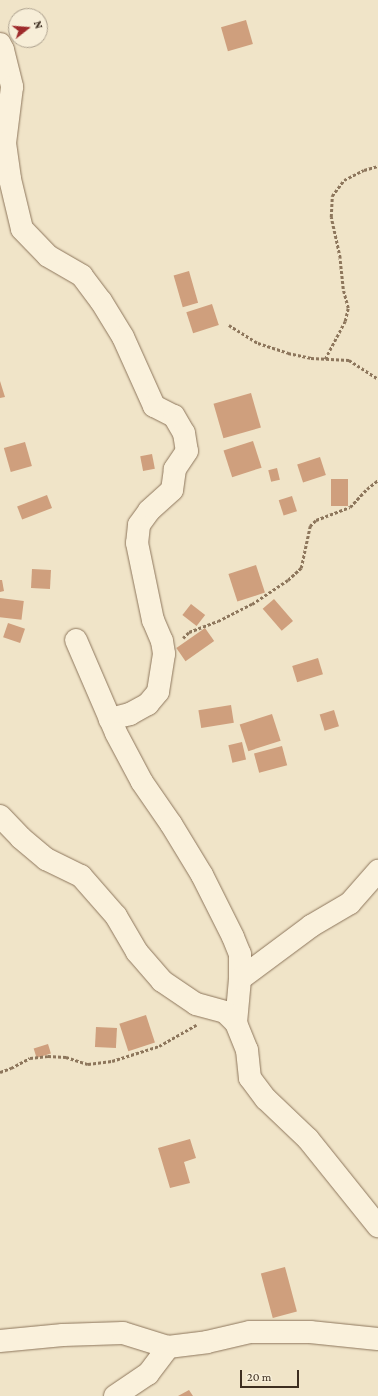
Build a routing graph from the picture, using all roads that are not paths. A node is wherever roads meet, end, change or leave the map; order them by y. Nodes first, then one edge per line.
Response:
1 (0, 44) edge
2 (76, 640) dead end
3 (110, 719) junction
4 (0, 816) edge
5 (378, 871) edge
6 (240, 980) junction
7 (236, 1023) junction
8 (378, 1226) edge
9 (378, 1339) edge
10 (0, 1341) edge
11 (168, 1348) junction
12 (115, 1396) edge

1 - 3 street
2 - 3 street
3 - 6 street
4 - 7 street
5 - 6 street
6 - 7 street
7 - 8 street
9 - 11 street
10 - 11 street
11 - 12 street

